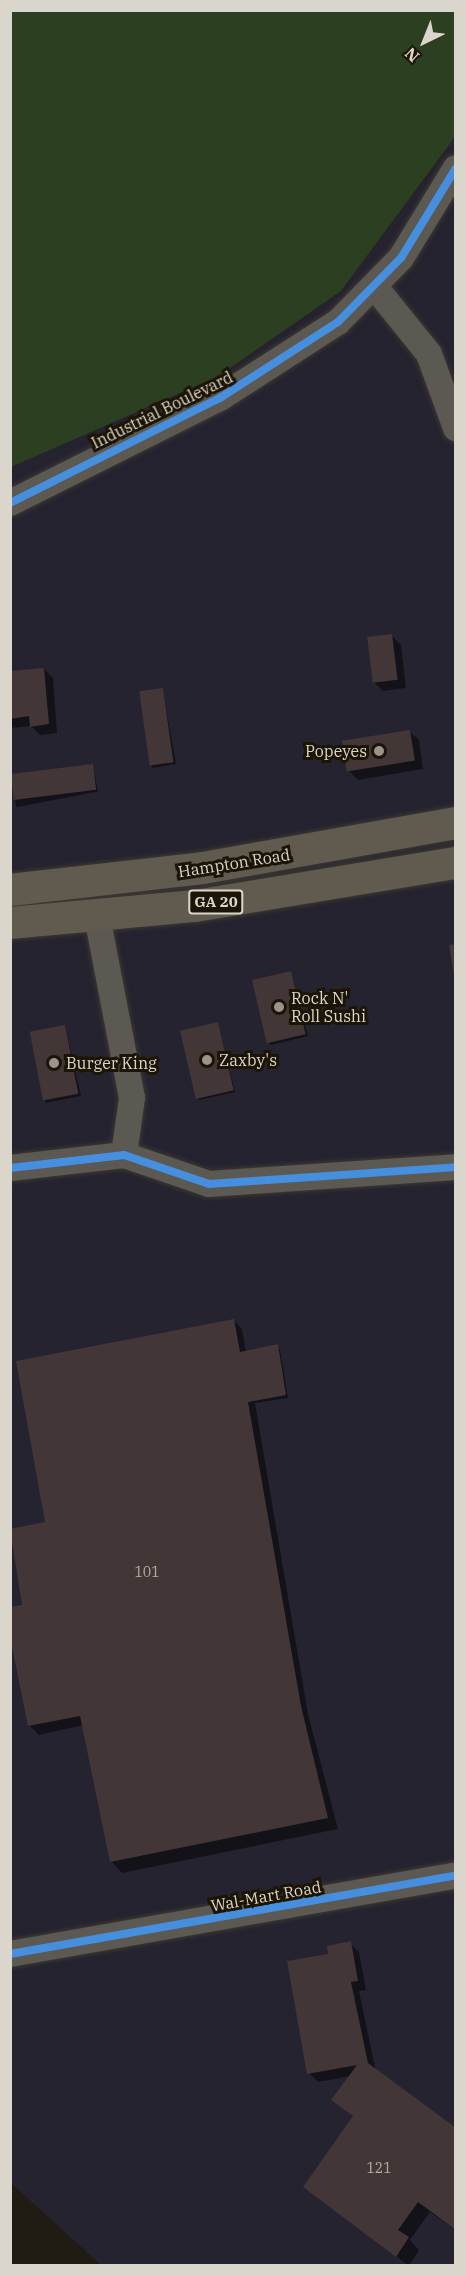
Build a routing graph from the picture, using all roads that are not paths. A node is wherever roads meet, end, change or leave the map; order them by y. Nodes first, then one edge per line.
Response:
1 (456, 168) edge
2 (375, 287) junction
3 (456, 428) edge
4 (10, 503) edge
5 (456, 823) edge
6 (456, 863) edge
7 (10, 890) edge
8 (96, 916) junction
9 (10, 924) edge
10 (124, 1155) junction
11 (456, 1167) edge
12 (10, 1168) edge
13 (456, 1875) edge
14 (10, 1954) edge

1 - 2 street, Industrial Boulevard
2 - 3 street
2 - 4 street, Industrial Boulevard
5 - 7 main road, Hampton Road / GA 20
6 - 8 main road, GA 20
8 - 9 main road, GA 20
8 - 10 street
10 - 11 street
10 - 12 street
13 - 14 street, Wal-Mart Road

